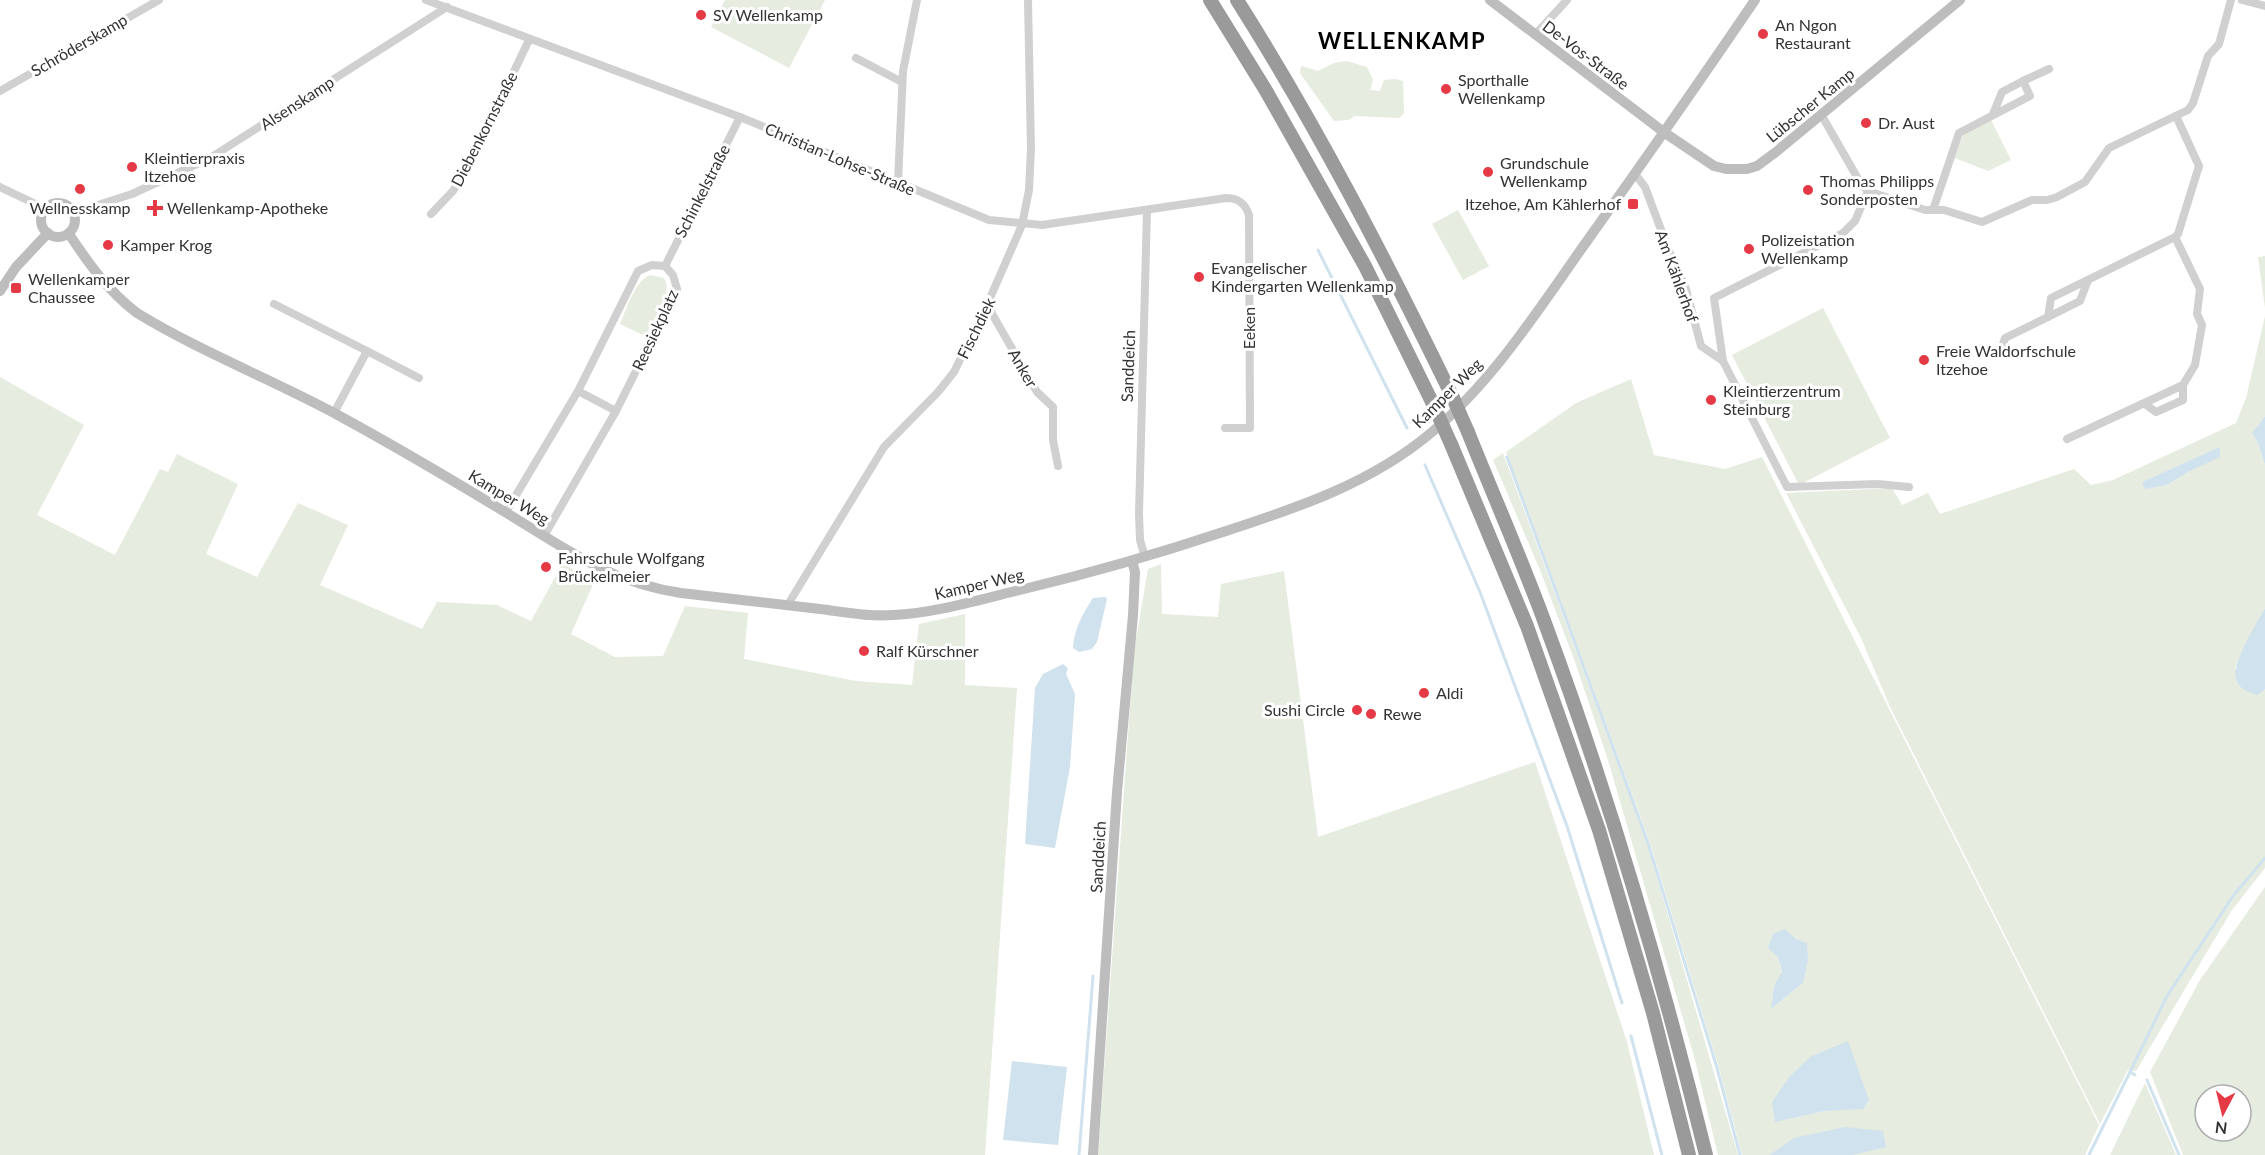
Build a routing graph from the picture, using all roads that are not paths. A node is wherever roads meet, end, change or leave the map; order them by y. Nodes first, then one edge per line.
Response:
1 (159, 0) edge
2 (426, 0) edge
3 (917, 0) edge
4 (1028, 0) edge
5 (1210, 0) edge
6 (1237, 0) edge
7 (1490, 0) edge
8 (1567, 0) edge
9 (1755, 0) edge
10 (1960, 0) edge
11 (2230, 0) edge
12 (2242, 0) edge
13 (448, 4) edge
14 (2265, 6) edge
15 (1535, 35) junction
16 (529, 40) junction
17 (856, 58) dead end
18 (2049, 69) dead end
19 (2024, 81) junction
20 (902, 82) junction
21 (0, 91) edge
22 (1993, 114) junction
23 (1822, 116) junction
24 (2176, 116) junction
25 (740, 117) junction
26 (1665, 133) junction
27 (1635, 174) junction
28 (898, 182) junction
29 (0, 187) edge
30 (1868, 191) junction
31 (1244, 204) joint
32 (46, 209) junction
33 (1933, 210) junction
34 (1147, 211) junction
35 (74, 213) junction
36 (431, 214) dead end
37 (1022, 225) junction
38 (48, 233) junction
39 (69, 234) junction
40 (2175, 237) junction
41 (665, 266) junction
42 (2088, 280) junction
43 (0, 291) edge
44 (274, 304) dead end
45 (987, 305) junction
46 (2048, 317) junction
47 (367, 351) junction
48 (2002, 353) dead end
49 (1723, 361) junction
50 (419, 378) dead end
51 (2183, 385) junction
52 (578, 391) junction
53 (2145, 404) junction
54 (616, 411) junction
55 (334, 414) junction
56 (1225, 428) dead end
57 (2067, 439) dead end
58 (1058, 466) dead end
59 (1909, 487) dead end
60 (506, 512) junction
61 (544, 536) junction
62 (1145, 557) junction
63 (1132, 561) junction
64 (787, 606) junction
65 (1093, 1155) edge
66 (1689, 1155) edge
67 (1706, 1155) edge

1 - 21 street, Schröderskamp
2 - 13 street
3 - 20 street
4 - 37 street, Fischdiek
5 - 66 highway, bridge
6 - 67 highway, bridge
7 - 15 main road, De-Vos-Straße
8 - 15 street
9 - 26 main road, Kamper Weg
10 - 23 main road, Lübscher Kamp
11 - 24 street
12 - 14 street
13 - 16 street, Christian-Lohse-Straße
13 - 35 street, Alsenskamp
15 - 26 main road, De-Vos-Straße
16 - 25 street, Christian-Lohse-Straße
16 - 36 street, Diebenkornstraße
17 - 20 street
18 - 19 street
19 - 22 street
19 - 22 street
20 - 28 street
22 - 33 street
23 - 26 main road, Lübscher Kamp
23 - 30 street
24 - 33 street
24 - 40 street
25 - 28 street, Christian-Lohse-Straße
25 - 41 street, Schinkelstraße
26 - 27 main road, Kamper Weg
27 - 49 street, Am Kählerhof
27 - 62 main road, Kamper Weg
28 - 37 street, Christian-Lohse-Straße
29 - 32 street
30 - 33 street
30 - 49 street
31 - 34 street, Christian-Lohse-Straße
31 - 56 street, Eeken
32 - 35 main road
32 - 38 main road
34 - 37 street, Christian-Lohse-Straße
34 - 62 street, Sanddeich
35 - 39 main road
37 - 45 street, Fischdiek
38 - 39 main road
38 - 43 main road
39 - 55 main road, Kamper Weg
40 - 42 street
40 - 51 street
41 - 52 street, Reesiekplatz
41 - 54 street, Reesiekplatz
42 - 46 street
42 - 46 street
44 - 47 street
45 - 58 street, Anker
45 - 64 street, Fischdiek
46 - 48 street
47 - 50 street
47 - 55 street
49 - 59 street, Am Kählerhof
51 - 53 street
51 - 53 street
52 - 54 street
52 - 60 street, Reesiekplatz
53 - 57 street
54 - 61 street, Reesiekplatz
55 - 60 main road, Kamper Weg
60 - 61 main road, Kamper Weg
61 - 64 main road, Kamper Weg
62 - 63 main road, Kamper Weg
63 - 64 main road, Kamper Weg
63 - 65 main road, Sanddeich

